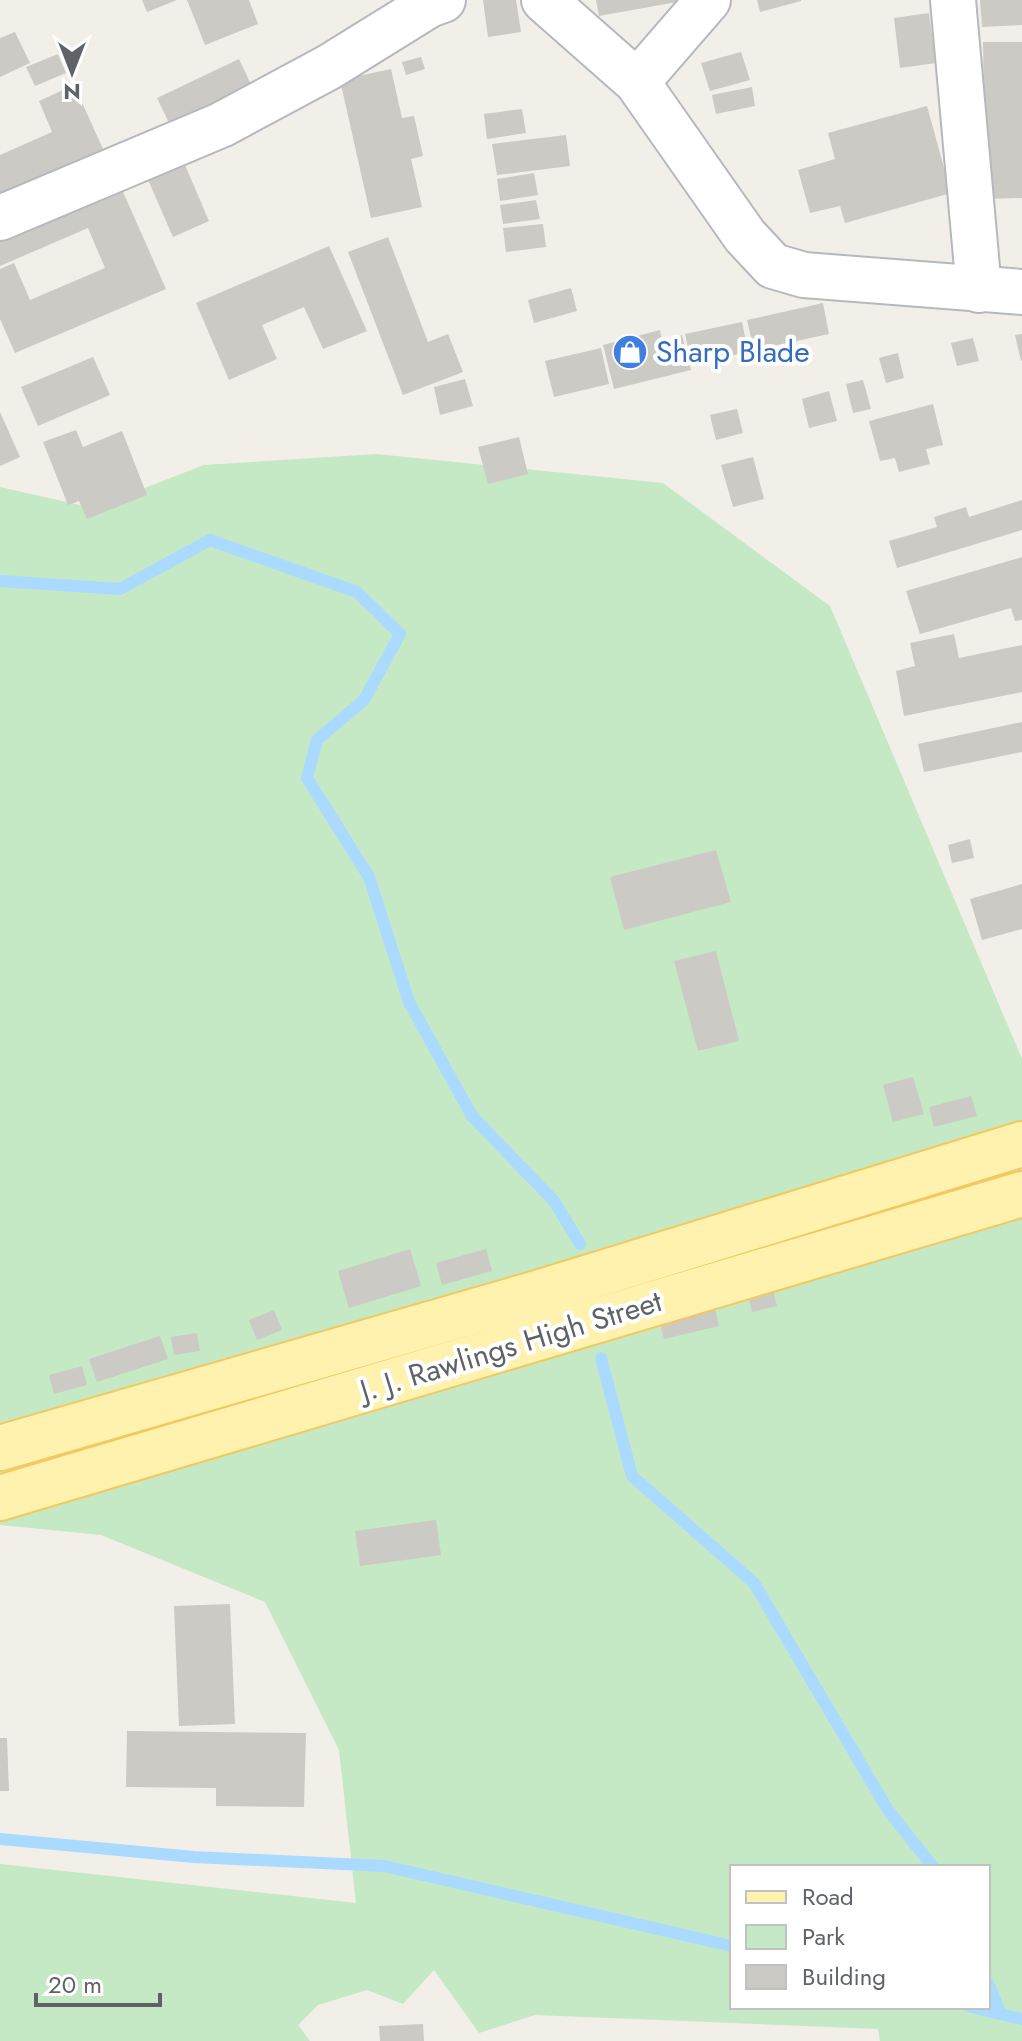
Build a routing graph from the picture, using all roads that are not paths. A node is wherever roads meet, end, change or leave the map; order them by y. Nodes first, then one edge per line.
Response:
1 (443, 0) edge
2 (544, 0) edge
3 (708, 0) edge
4 (953, 0) edge
5 (637, 82) junction
6 (0, 218) edge
7 (979, 290) junction
8 (1022, 292) edge
9 (1022, 1144) edge
10 (1022, 1194) edge
11 (0, 1448) edge
12 (0, 1498) edge

1 - 6 street
2 - 5 street
3 - 5 street
4 - 7 street
5 - 7 street
7 - 8 street
9 - 11 main road, J. J. Rawlings High Street
10 - 12 main road, J. J. Rawlings High Street

